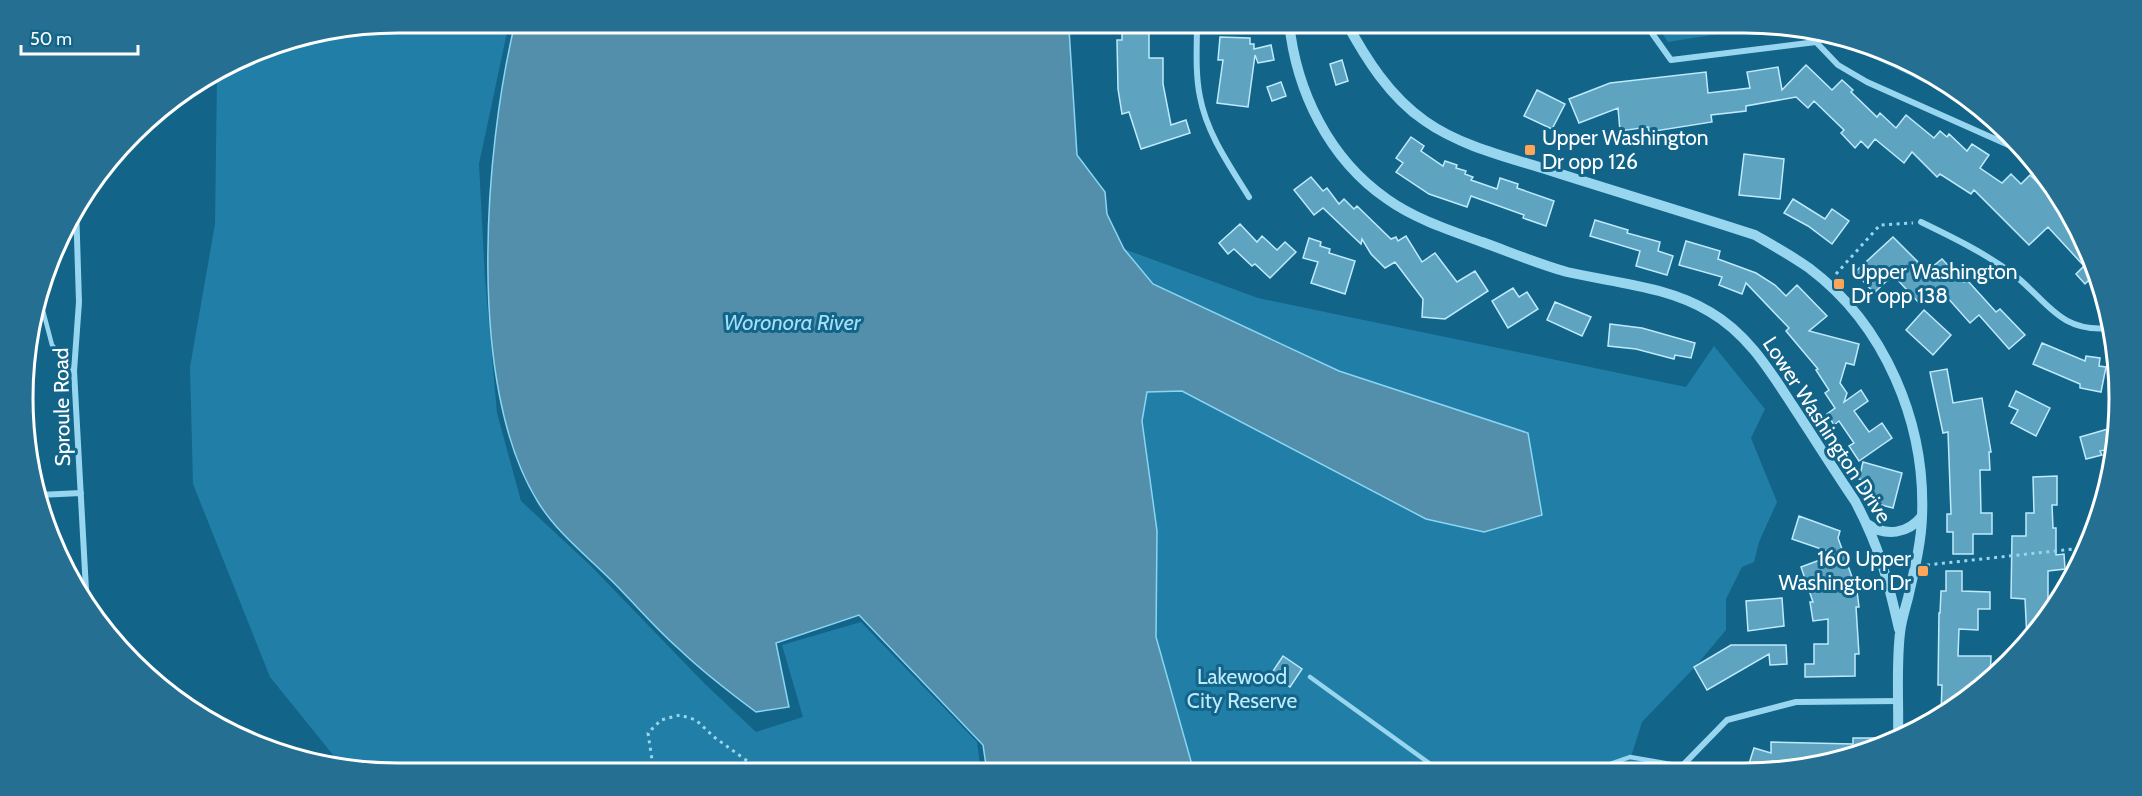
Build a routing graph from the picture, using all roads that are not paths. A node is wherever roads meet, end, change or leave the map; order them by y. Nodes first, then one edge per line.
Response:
1 (1197, 33) edge
2 (1353, 33) edge
3 (1652, 33) edge
4 (1290, 34) edge
5 (1816, 42) joint
6 (2005, 144) edge
7 (1249, 197) dead end
8 (1921, 222) road end
9 (77, 225) edge
10 (43, 312) edge
11 (2102, 327) edge
12 (74, 371) junction
13 (81, 493) junction
14 (46, 495) edge
15 (1922, 516) junction
16 (1867, 524) junction
17 (86, 586) edge
18 (1900, 632) junction
19 (1310, 677) dead end
20 (1899, 700) junction
21 (1898, 728) edge
22 (1429, 763) edge
23 (1613, 763) edge
24 (1658, 763) edge
25 (1686, 763) edge

1 - 7 street
2 - 15 street
3 - 5 street
4 - 16 street, Lower Washington Drive
5 - 6 street
8 - 11 street
9 - 12 street, Sproule Road
10 - 12 lane
12 - 13 street, Sproule Road
13 - 14 street
13 - 17 street, Sproule Road
15 - 16 street
15 - 18 street
16 - 18 street, Lower Washington Drive
18 - 20 street
19 - 22 lane
20 - 21 street
20 - 25 street
23 - 24 lane

